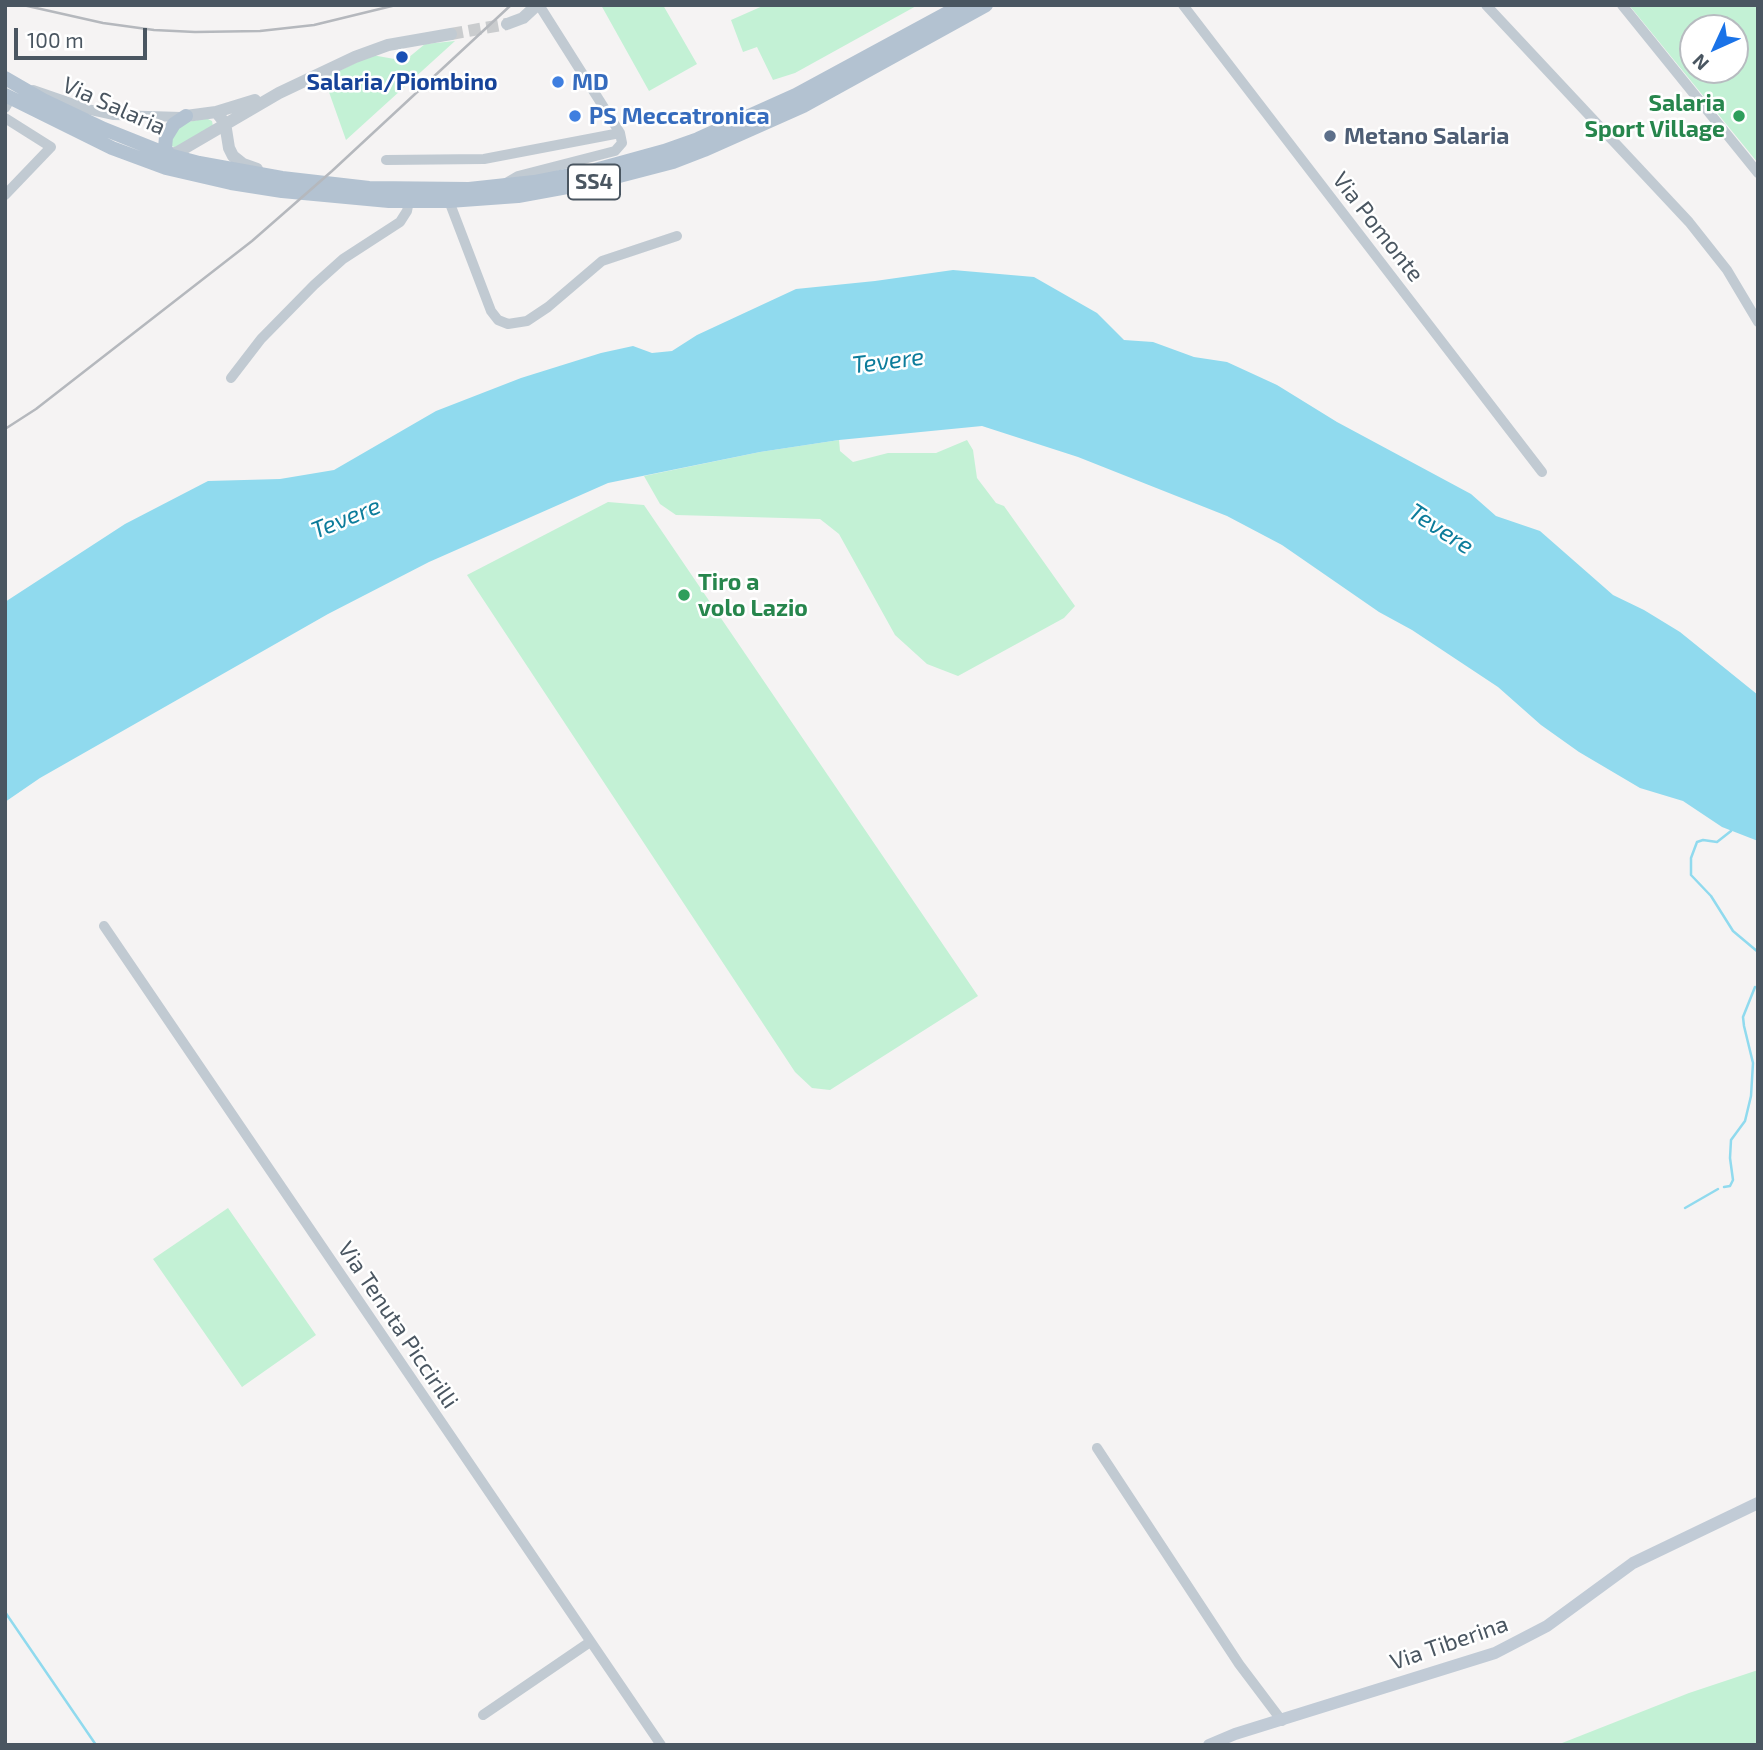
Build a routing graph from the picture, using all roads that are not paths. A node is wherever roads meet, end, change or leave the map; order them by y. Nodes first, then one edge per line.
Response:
1 (538, 5) edge
2 (962, 5) edge
3 (986, 5) edge
4 (1183, 5) edge
5 (1486, 5) edge
6 (1622, 5) edge
7 (507, 24) tunnel mouth
8 (451, 34) tunnel mouth
9 (9, 93) edge
10 (279, 93) junction
11 (216, 112) junction
12 (186, 116) junction
13 (5, 118) edge
14 (225, 123) junction
15 (620, 133) junction
16 (386, 160) dead end
17 (167, 161) junction
18 (1758, 173) edge
19 (282, 178) junction
20 (503, 185) junction
21 (5, 195) edge
22 (409, 201) junction
23 (449, 201) junction
24 (677, 236) dead end
25 (1758, 322) edge
26 (231, 379) dead end
27 (1542, 472) dead end
28 (104, 926) dead end
29 (1097, 1448) dead end
30 (1758, 1503) edge
31 (590, 1642) junction
32 (483, 1715) dead end
33 (1282, 1721) junction
34 (661, 1745) edge
35 (1209, 1745) edge

1 - 7 street
1 - 15 street
2 - 20 main road, SS4
3 - 23 main road, SS4
4 - 27 street, Via Pomonte
5 - 25 street
6 - 18 street
8 - 10 street
9 - 12 street
9 - 17 main road, Via Salaria / SS4
10 - 11 street
10 - 14 street
11 - 12 street
11 - 14 street
12 - 17 main road
13 - 21 street
14 - 17 street
14 - 19 street
15 - 16 street
15 - 20 street
17 - 19 main road, SS4
17 - 22 main road, SS4
19 - 20 main road, SS4
22 - 23 main road, SS4
22 - 26 street
23 - 24 street
28 - 31 street, Via Tenuta Piccirilli
29 - 33 street
30 - 33 main road, Via Tiberina
31 - 32 street
31 - 34 street, Via Tenuta Piccirilli
33 - 35 main road, Via Tiberina

